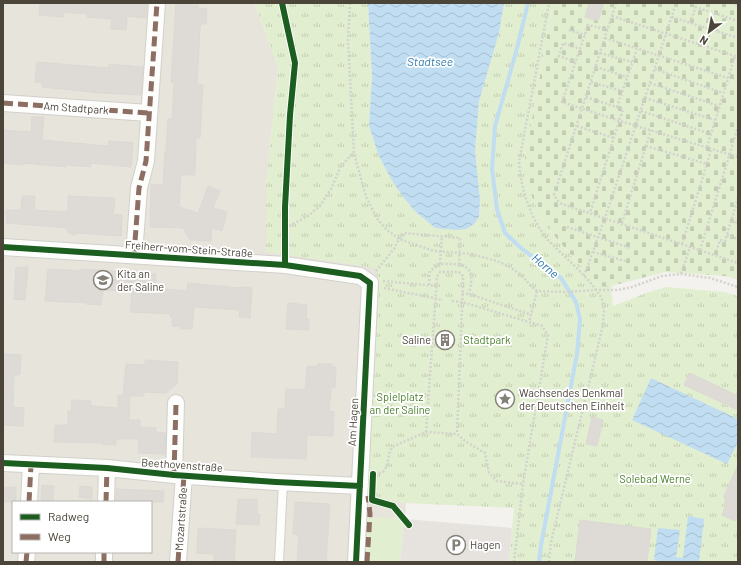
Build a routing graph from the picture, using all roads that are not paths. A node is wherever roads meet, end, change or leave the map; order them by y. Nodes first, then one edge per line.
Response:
1 (157, 3) edge
2 (3, 103) edge
3 (149, 113) junction
4 (3, 247) edge
5 (134, 255) junction
6 (370, 283) joint
7 (176, 403) dead end
8 (3, 463) edge
9 (31, 465) junction
10 (107, 468) junction
11 (179, 475) junction
12 (360, 480) junction
13 (284, 482) junction
14 (29, 501) edge
15 (106, 501) edge
16 (178, 562) edge
17 (279, 562) edge
18 (356, 562) edge

1 - 3 street
2 - 3 street, Am Stadtpark
3 - 5 street
4 - 5 street, Freiherr-vom-Stein-Straße
5 - 6 street, Freiherr-vom-Stein-Straße
6 - 12 street, Am Hagen
7 - 11 street, Mozartstraße
8 - 9 street, Beethovenstraße
9 - 10 street, Beethovenstraße
9 - 14 street
10 - 11 street, Beethovenstraße
10 - 15 street
11 - 13 street, Beethovenstraße
11 - 16 street, Mozartstraße
12 - 13 street, Beethovenstraße
12 - 18 street, Am Hagen
13 - 17 lane

